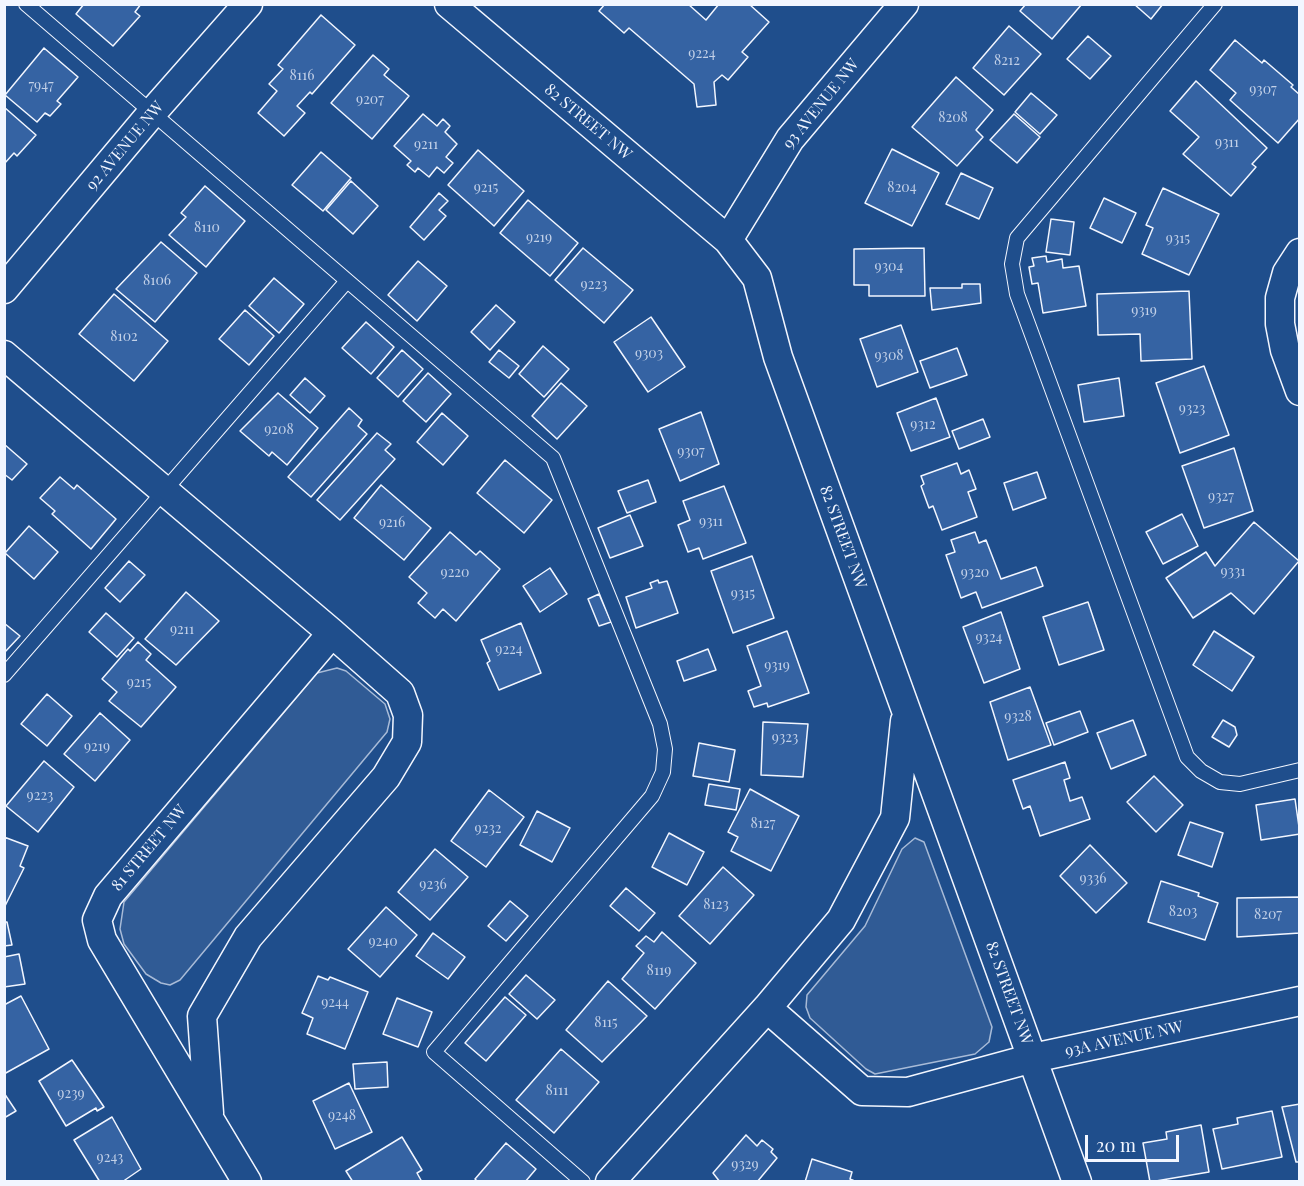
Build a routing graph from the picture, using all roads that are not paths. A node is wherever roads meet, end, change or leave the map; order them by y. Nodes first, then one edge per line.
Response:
1 (26, 4) edge
2 (248, 4) edge
3 (449, 4) edge
4 (904, 4) edge
5 (1215, 4) edge
6 (151, 114) junction
7 (728, 240) junction
8 (1299, 254) edge
9 (347, 281) junction
10 (4, 289) edge
11 (4, 355) edge
12 (1299, 391) edge
13 (164, 491) junction
14 (332, 633) junction
15 (4, 675) edge
16 (906, 712) junction
17 (1299, 770) edge
18 (1299, 1001) edge
19 (767, 1008) junction
20 (1033, 1058) junction
21 (210, 1119) junction
22 (247, 1182) edge
23 (583, 1182) edge
24 (610, 1182) edge
25 (1077, 1182) edge

1 - 6 lane
2 - 6 street, 92 AVENUE NW
3 - 7 street, 82 STREET NW
4 - 7 street, 93 AVENUE NW
5 - 17 lane
6 - 9 lane
6 - 10 street, 92 AVENUE NW
7 - 16 street, 82 STREET NW
8 - 12 street
9 - 13 lane
9 - 23 lane
11 - 13 street, 81 STREET NW
13 - 14 street, 81 STREET NW
13 - 15 lane
14 - 21 street, 81 STREET NW
14 - 21 street, 81 STREET NW
16 - 19 street
16 - 20 street, 82 STREET NW
18 - 20 street, 93A AVENUE NW
19 - 20 street, 93A AVENUE NW
19 - 24 street
20 - 25 street, 82 STREET NW
21 - 22 street, 81 STREET NW

